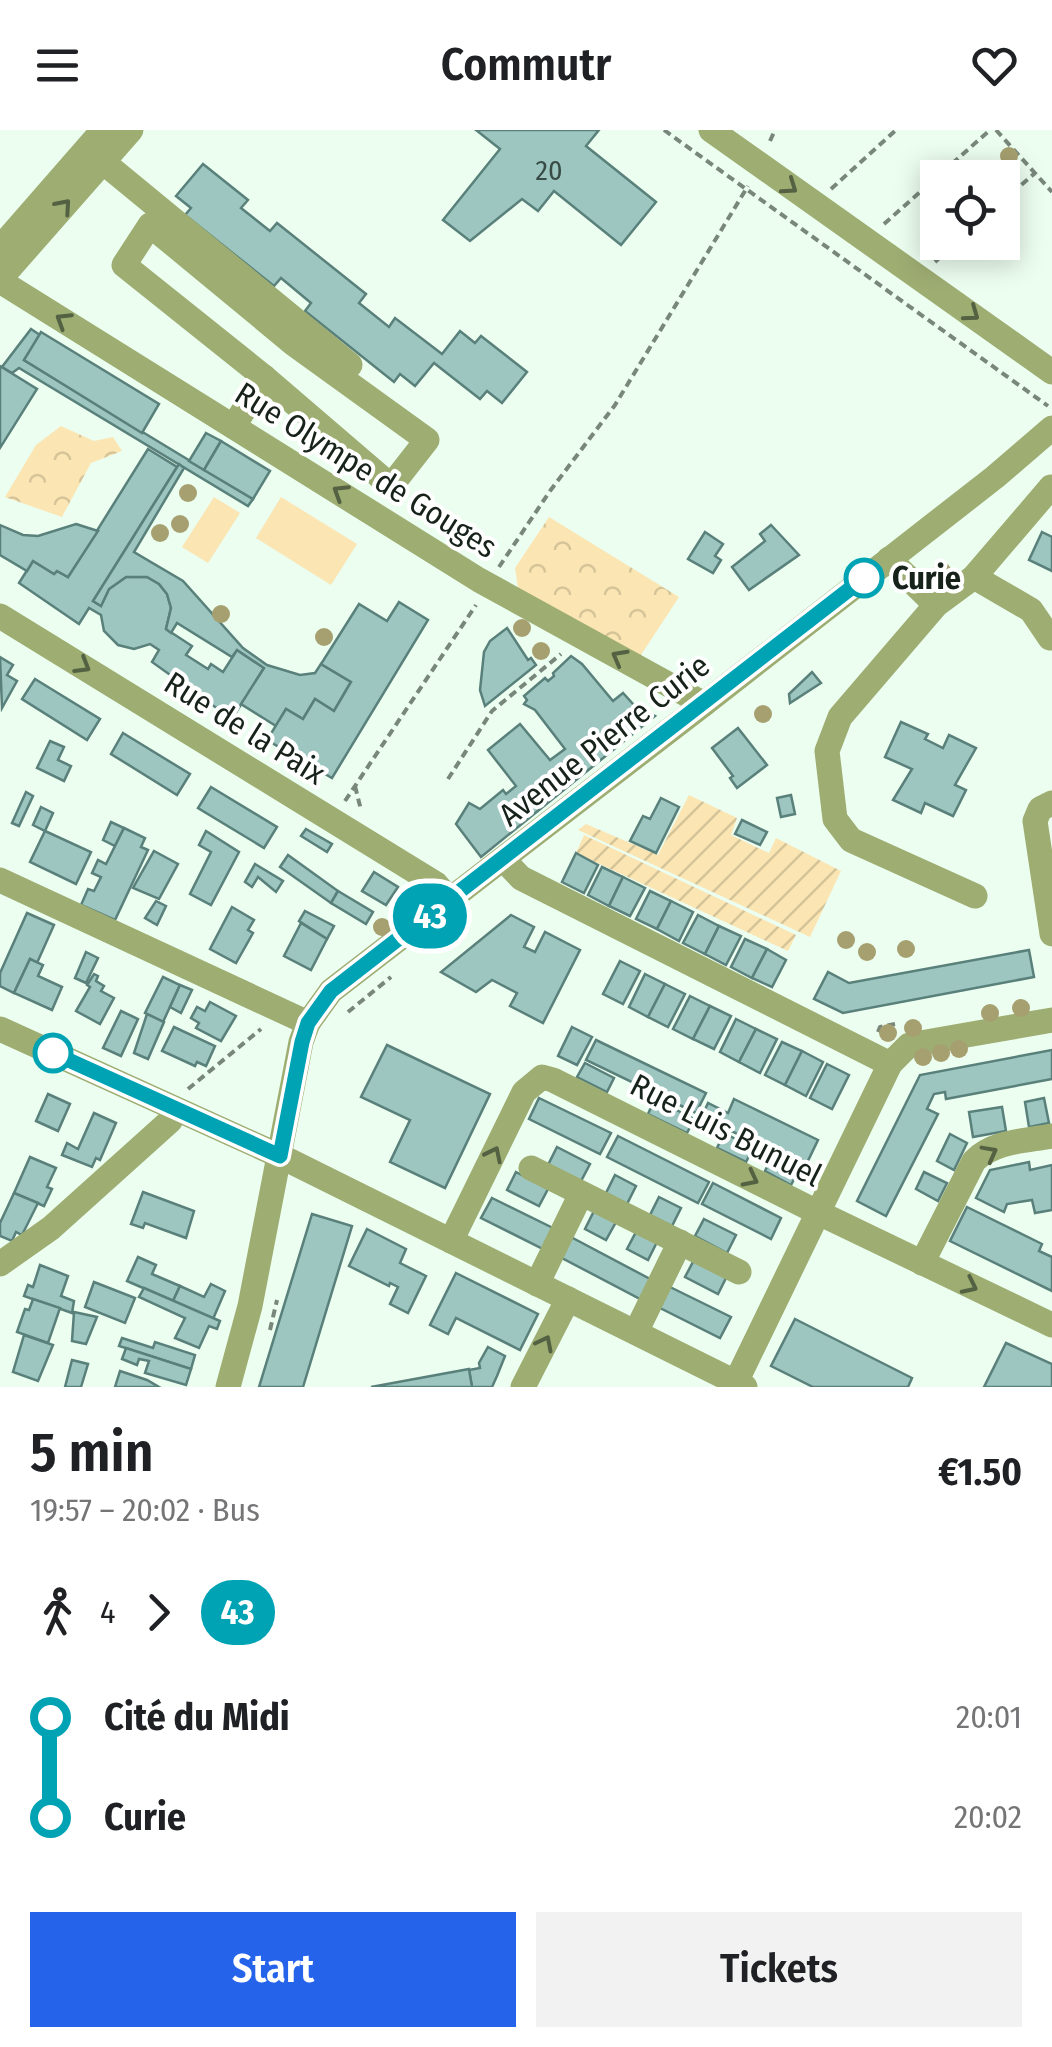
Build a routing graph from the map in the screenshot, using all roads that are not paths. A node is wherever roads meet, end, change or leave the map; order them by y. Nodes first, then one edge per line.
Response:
1 (103, 130) edge
2 (130, 130) edge
3 (711, 130) edge
4 (103, 162) junction
5 (0, 248) edge
6 (0, 280) edge
7 (1052, 372) edge
8 (264, 377) junction
9 (404, 410) dead end
10 (234, 426) junction
11 (1052, 428) edge
12 (1051, 487) edge
13 (889, 559) junction
14 (974, 577) junction
15 (936, 606) junction
16 (0, 616) edge
17 (1050, 638) edge
18 (704, 704) junction
19 (1052, 803) edge
20 (503, 860) junction
21 (0, 880) edge
22 (975, 896) dead end
23 (450, 900) junction
24 (1052, 934) edge
25 (1052, 1020) edge
26 (308, 1023) junction
27 (0, 1029) edge
28 (890, 1064) junction
29 (165, 1105) junction
30 (1052, 1136) edge
31 (280, 1156) junction
32 (530, 1168) dead end
33 (582, 1194) junction
34 (818, 1213) junction
35 (451, 1241) junction
36 (680, 1242) junction
37 (922, 1263) junction
38 (0, 1264) edge
39 (739, 1272) dead end
40 (537, 1284) junction
41 (568, 1299) junction
42 (1052, 1326) edge
43 (636, 1332) junction
44 (741, 1384) edge
45 (228, 1387) edge
46 (523, 1387) edge

1 - 5 street
2 - 4 street
3 -> 7 street
6 -> 4 street
4 - 9 street
10 -> 6 street, Rue Olympe de Gouges
8 - 8 street
8 - 10 street
18 -> 10 street, Rue Olympe de Gouges
11 - 13 street, Avenue Pierre Curie
12 - 14 street
13 - 15 street
13 - 18 street, Avenue Pierre Curie
14 - 15 street
14 - 17 street
15 - 22 street
16 -> 23 street, Rue de la Paix
18 - 20 street, Avenue Pierre Curie
19 - 24 street
20 - 23 street, Avenue Pierre Curie
20 - 28 street
21 - 26 street
23 - 26 street, Avenue Pierre Curie
25 - 28 street
26 - 31 street, Avenue Pierre Curie
27 - 29 street
28 - 34 street
29 - 31 street
29 - 38 street
37 -> 30 street
31 - 35 street
31 - 45 street, Avenue Pierre Curie
32 - 33 street
33 - 36 street
33 - 40 street
35 -> 34 street, Rue Luis Bunuel
34 - 37 street, Rue Luis Bunuel
34 - 44 street
35 - 40 street
36 - 39 street
36 - 43 street
37 -> 42 street, Rue Luis Bunuel
40 - 41 street
41 - 43 street
46 -> 41 street
43 - 44 street

